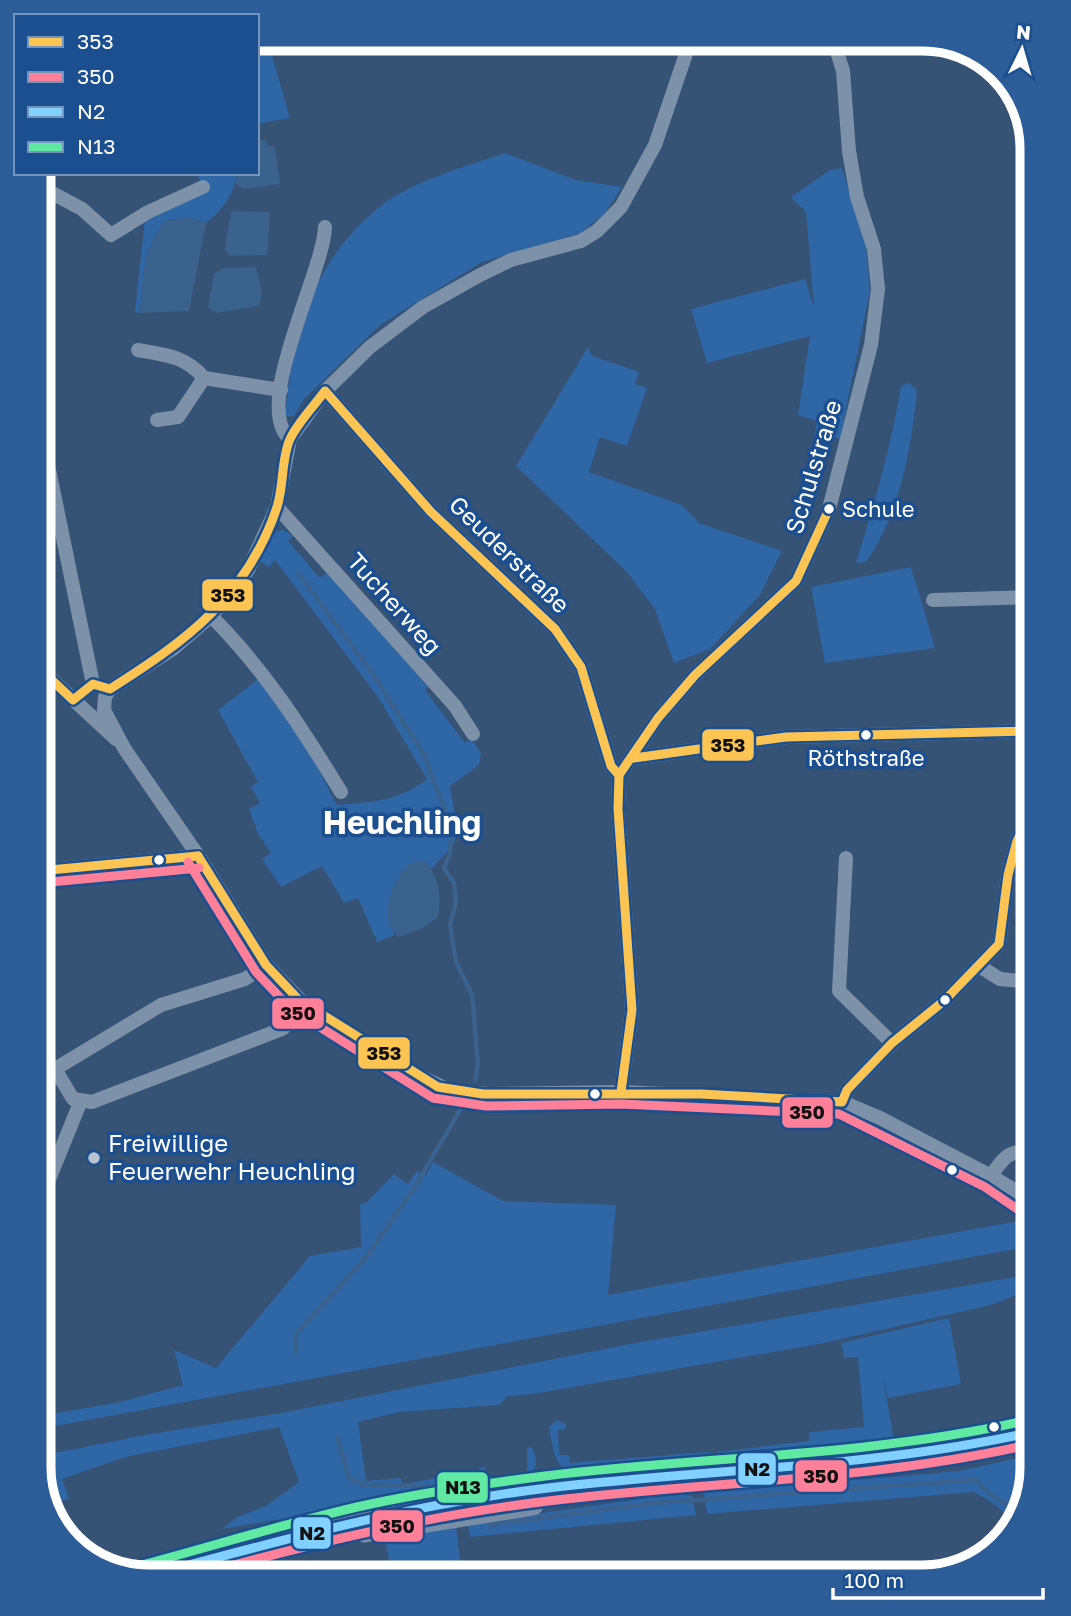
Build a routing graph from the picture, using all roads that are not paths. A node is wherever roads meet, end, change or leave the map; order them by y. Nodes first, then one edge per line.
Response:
1 (687, 51) edge
2 (837, 51) edge
3 (203, 187) dead end
4 (51, 192) edge
5 (325, 227) dead end
6 (138, 351) dead end
7 (204, 379) junction
8 (281, 390) junction
9 (325, 391) junction
10 (157, 420) dead end
11 (290, 439) junction
12 (51, 479) edge
13 (277, 507) junction
14 (1020, 597) edge
15 (933, 600) dead end
16 (211, 616) junction
17 (51, 679) edge
18 (93, 684) junction
19 (110, 689) junction
20 (73, 700) junction
21 (1020, 731) edge
22 (473, 734) dead end
23 (124, 748) junction
24 (634, 758) junction
25 (619, 775) junction
26 (341, 792) dead end
27 (1020, 835) edge
28 (198, 856) junction
29 (846, 858) dead end
30 (51, 870) edge
31 (266, 965) junction
32 (979, 966) junction
33 (1020, 981) edge
34 (308, 1008) junction
35 (892, 1043) junction
36 (55, 1069) junction
37 (51, 1070) edge
38 (621, 1092) junction
39 (842, 1102) junction
40 (80, 1103) junction
41 (1020, 1150) edge
42 (51, 1173) edge
43 (991, 1176) junction
44 (1020, 1193) edge
45 (1020, 1435) edge
46 (1020, 1449) edge
47 (644, 1486) junction
48 (190, 1565) edge
49 (238, 1565) edge

1 - 9 street
2 - 24 street, Schulstraße
3 - 4 street
5 - 8 street
6 - 7 street
7 - 8 street
7 - 10 street
8 - 11 street
9 - 11 street
9 - 25 street, Geuderstraße
11 - 13 street
12 - 18 street
13 - 16 street
13 - 22 street, Tucherweg
14 - 15 street
16 - 19 street
16 - 26 street
17 - 20 street
18 - 19 street
18 - 20 street
19 - 23 street
20 - 23 street
21 - 24 street
23 - 28 street
24 - 25 street, Schulstraße
25 - 38 street
27 - 32 street
28 - 30 street
28 - 31 street
29 - 35 street
31 - 34 street
31 - 36 street
32 - 33 street
32 - 35 street
34 - 38 street
34 - 40 street
35 - 39 street
36 - 37 street
36 - 40 street
38 - 39 street
39 - 43 street
40 - 42 street
41 - 43 street
43 - 44 street
45 - 47 main road
46 - 47 main road
47 - 48 main road
47 - 49 main road

